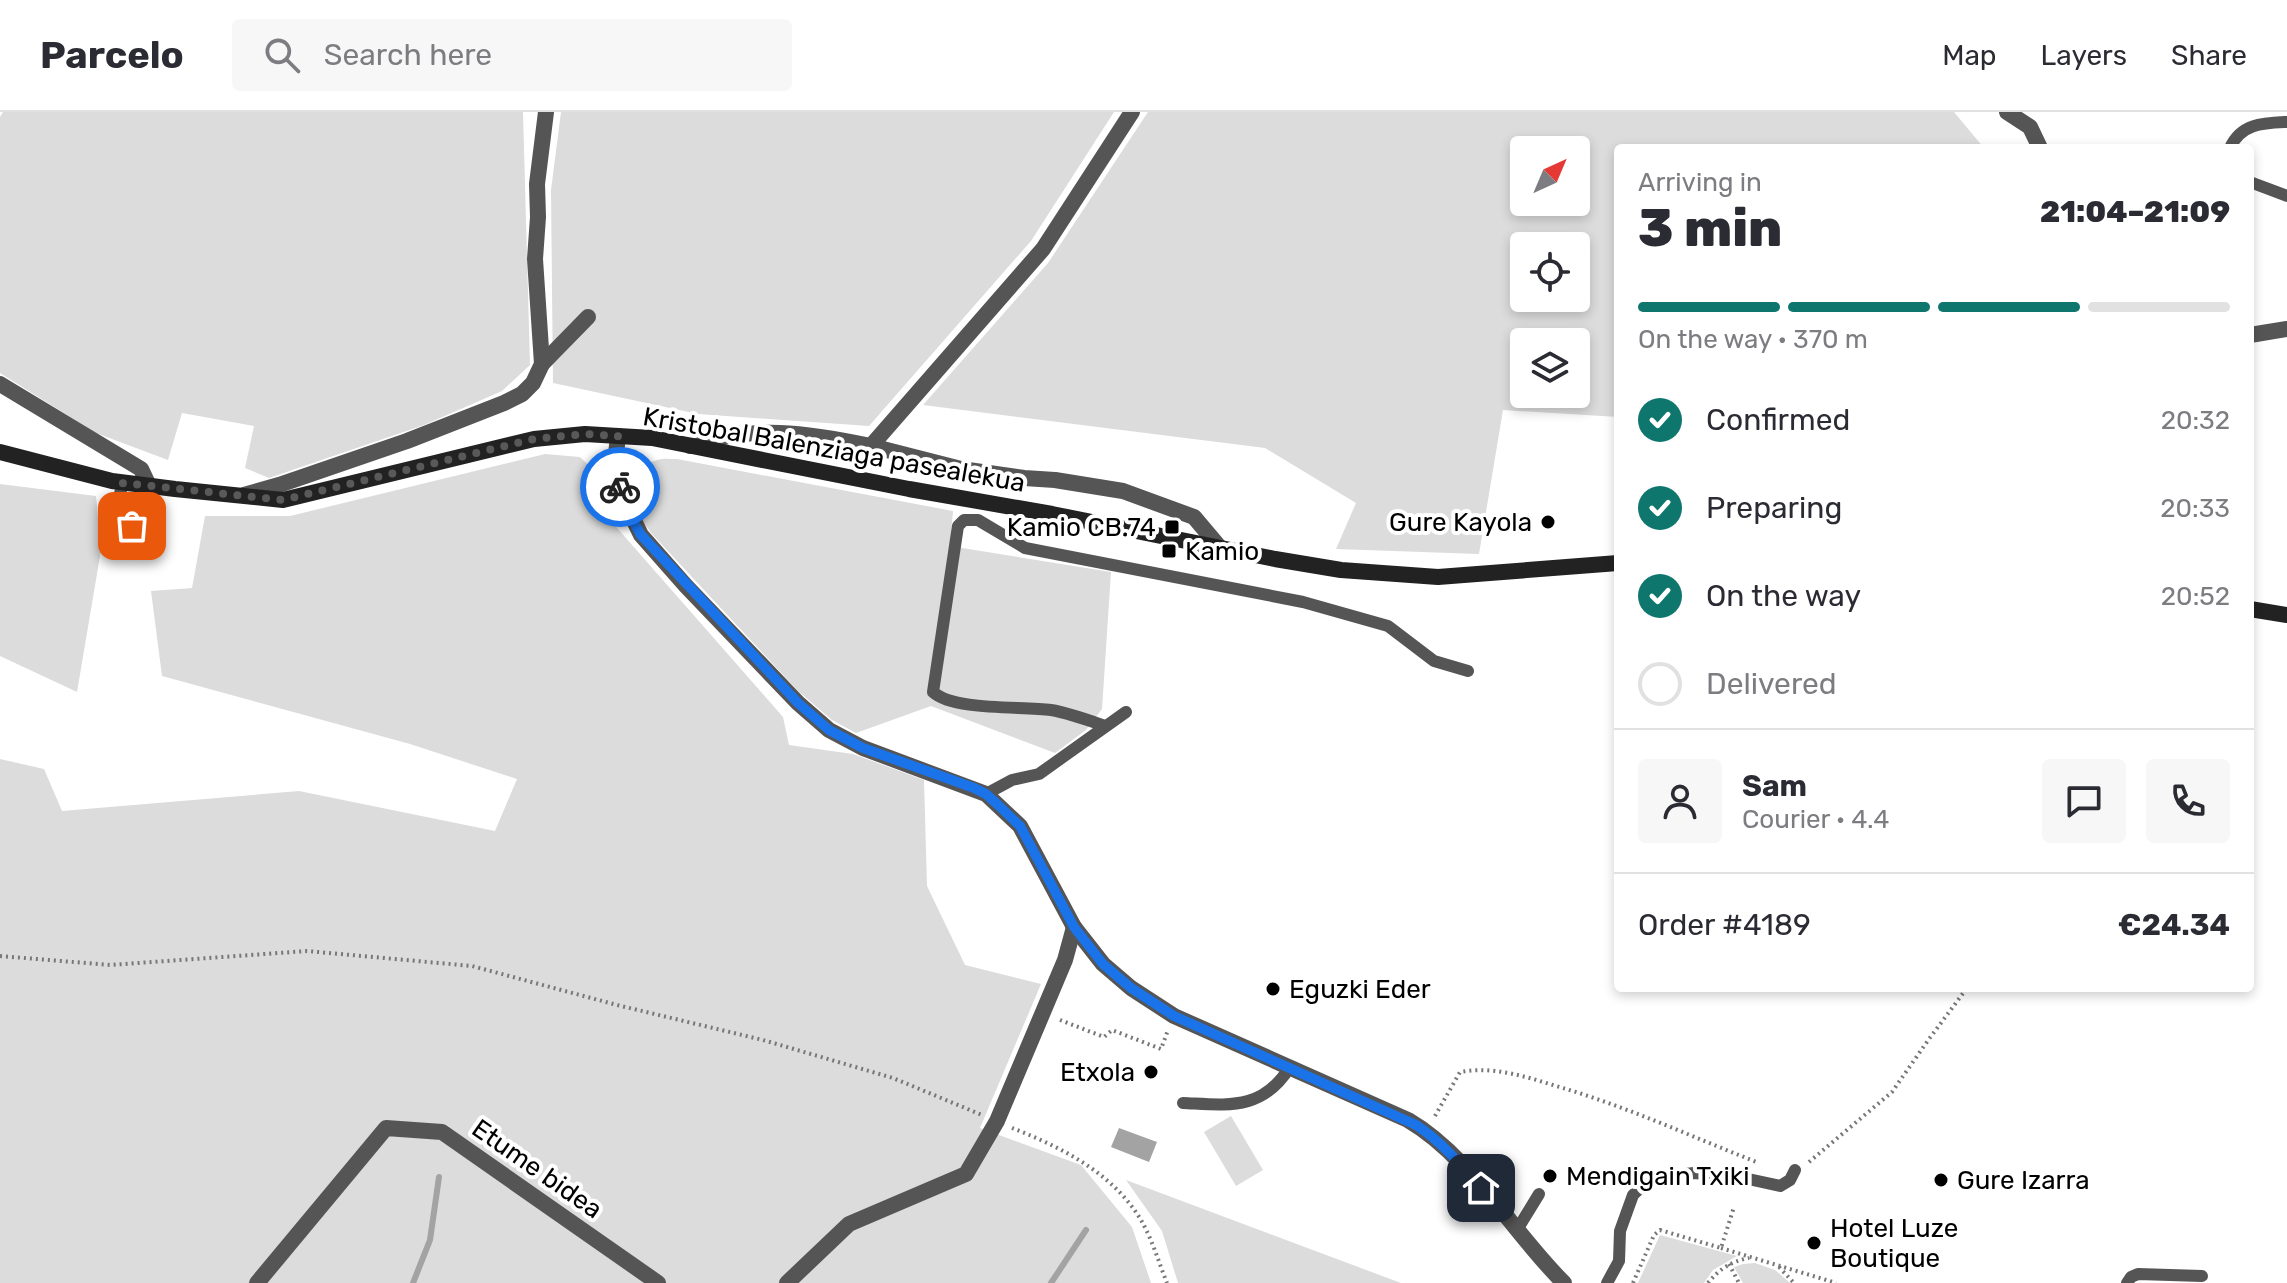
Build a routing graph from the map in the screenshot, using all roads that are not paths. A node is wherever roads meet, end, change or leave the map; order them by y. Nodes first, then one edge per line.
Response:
1 (546, 112) edge
2 (1132, 112) edge
3 (2007, 112) edge
4 (2019, 112) edge
5 (2287, 122) edge
6 (2030, 127) junction
7 (2038, 144) edge
8 (2231, 144) edge
9 (2254, 184) edge
10 (2287, 196) edge
11 (588, 317) dead end
12 (2287, 329) edge
13 (2254, 334) edge
14 (542, 364) junction
15 (0, 384) edge
16 (618, 436) junction
17 (690, 446) junction
18 (871, 446) junction
19 (0, 452) edge
20 (123, 483) junction
21 (149, 486) junction
22 (244, 495) junction
23 (130, 542) dead end
24 (1221, 549) junction
25 (1614, 563) edge
26 (2254, 610) edge
27 (2287, 615) edge
28 (1468, 671) dead end
29 (1126, 712) dead end
30 (1105, 726) junction
31 (986, 794) junction
32 (1074, 927) junction
33 (1290, 1067) junction
34 (1183, 1103) dead end
35 (1795, 1170) road end
36 (1539, 1194) dead end
37 (1517, 1230) junction
38 (2202, 1276) dead end
39 (257, 1283) edge
40 (658, 1283) edge
41 (787, 1283) edge
42 (1564, 1283) edge
43 (1607, 1283) edge
44 (2127, 1283) edge

1 - 14 street
2 - 18 street
3 - 6 street
4 - 6 street
5 - 8 lane
6 - 7 street
9 - 10 lane
11 - 14 street
12 - 13 street
14 - 22 street
15 - 21 street
16 - 17 street, Kristobal Balenziaga pasealekua
16 - 22 street, Kristobal Balenziaga pasealekua
16 - 31 street
17 - 18 street
17 - 24 street, Kristobal Balenziaga pasealekua
18 - 24 street
19 - 20 street, Kristobal Balenziaga pasealekua
20 - 21 street, Kristobal Balenziaga pasealekua
20 - 23 lane
21 - 22 street, Kristobal Balenziaga pasealekua
24 - 25 street, Kristobal Balenziaga pasealekua
26 - 27 street
28 - 30 lane
29 - 30 lane
30 - 31 lane
31 - 32 street
32 - 33 street
32 - 41 street
33 - 34 lane
33 - 37 street
35 - 43 lane
36 - 37 lane
37 - 42 street
38 - 44 lane
39 - 40 street, Etume bidea

